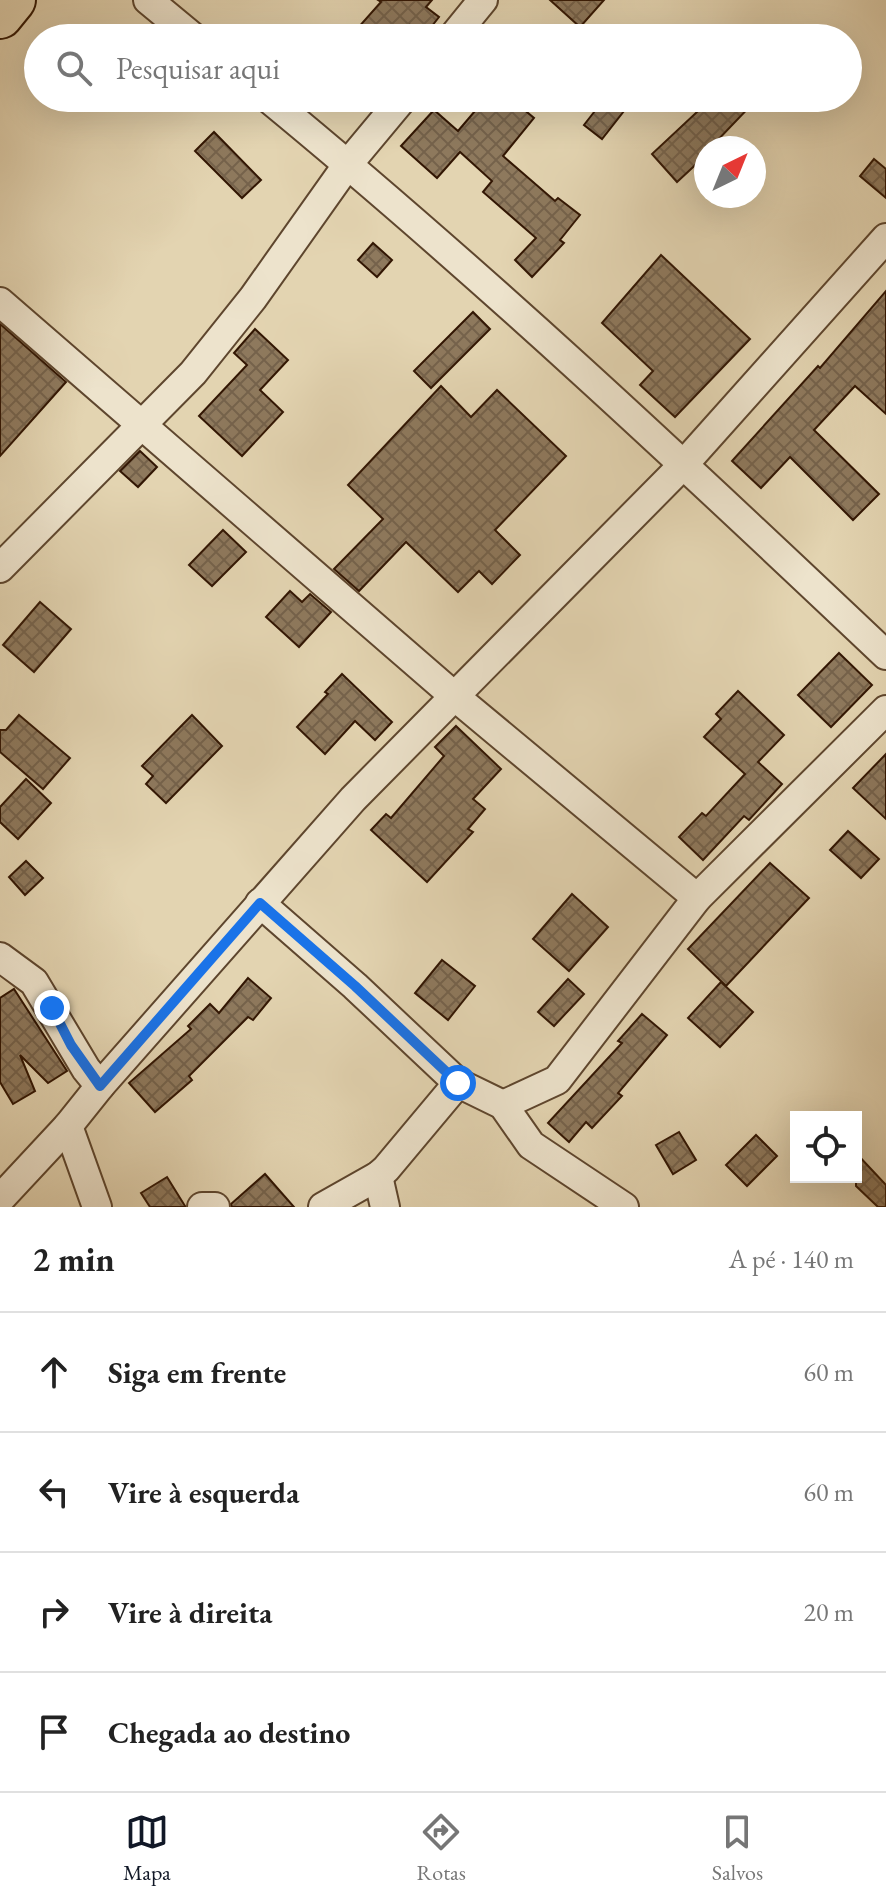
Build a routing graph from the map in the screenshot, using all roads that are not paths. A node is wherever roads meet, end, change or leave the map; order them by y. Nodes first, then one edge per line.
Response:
1 (13, 0) edge
2 (148, 0) edge
3 (483, 0) edge
4 (0, 16) edge
5 (177, 24) edge
6 (463, 24) edge
7 (285, 112) edge
8 (391, 112) edge
9 (348, 164) junction
10 (886, 238) edge
11 (0, 302) edge
12 (141, 423) junction
13 (684, 464) junction
14 (0, 568) edge
15 (886, 655) edge
16 (453, 695) junction
17 (886, 710) edge
18 (697, 898) junction
19 (260, 903) junction
20 (0, 957) edge
21 (458, 1083) junction
22 (100, 1086) junction
23 (503, 1105) junction
24 (68, 1126) junction
25 (378, 1176) junction
26 (0, 1199) edge
27 (97, 1207) edge
28 (202, 1207) edge
29 (215, 1207) edge
30 (323, 1207) edge
31 (385, 1207) edge
32 (624, 1207) edge

1 - 4 main road
2 - 5 street
3 - 6 street
7 - 9 street
8 - 9 street
9 - 12 street
9 - 13 street
10 - 13 street
11 - 12 street
12 - 14 street
12 - 16 street
13 - 15 street
13 - 16 street
16 - 18 street
16 - 19 street
17 - 18 street
18 - 23 street
19 - 21 street
19 - 22 street
20 - 22 street
21 - 23 street
21 - 25 street
22 - 24 street
23 - 32 street
24 - 26 street
24 - 27 street
25 - 30 street
25 - 31 street
28 - 29 street

